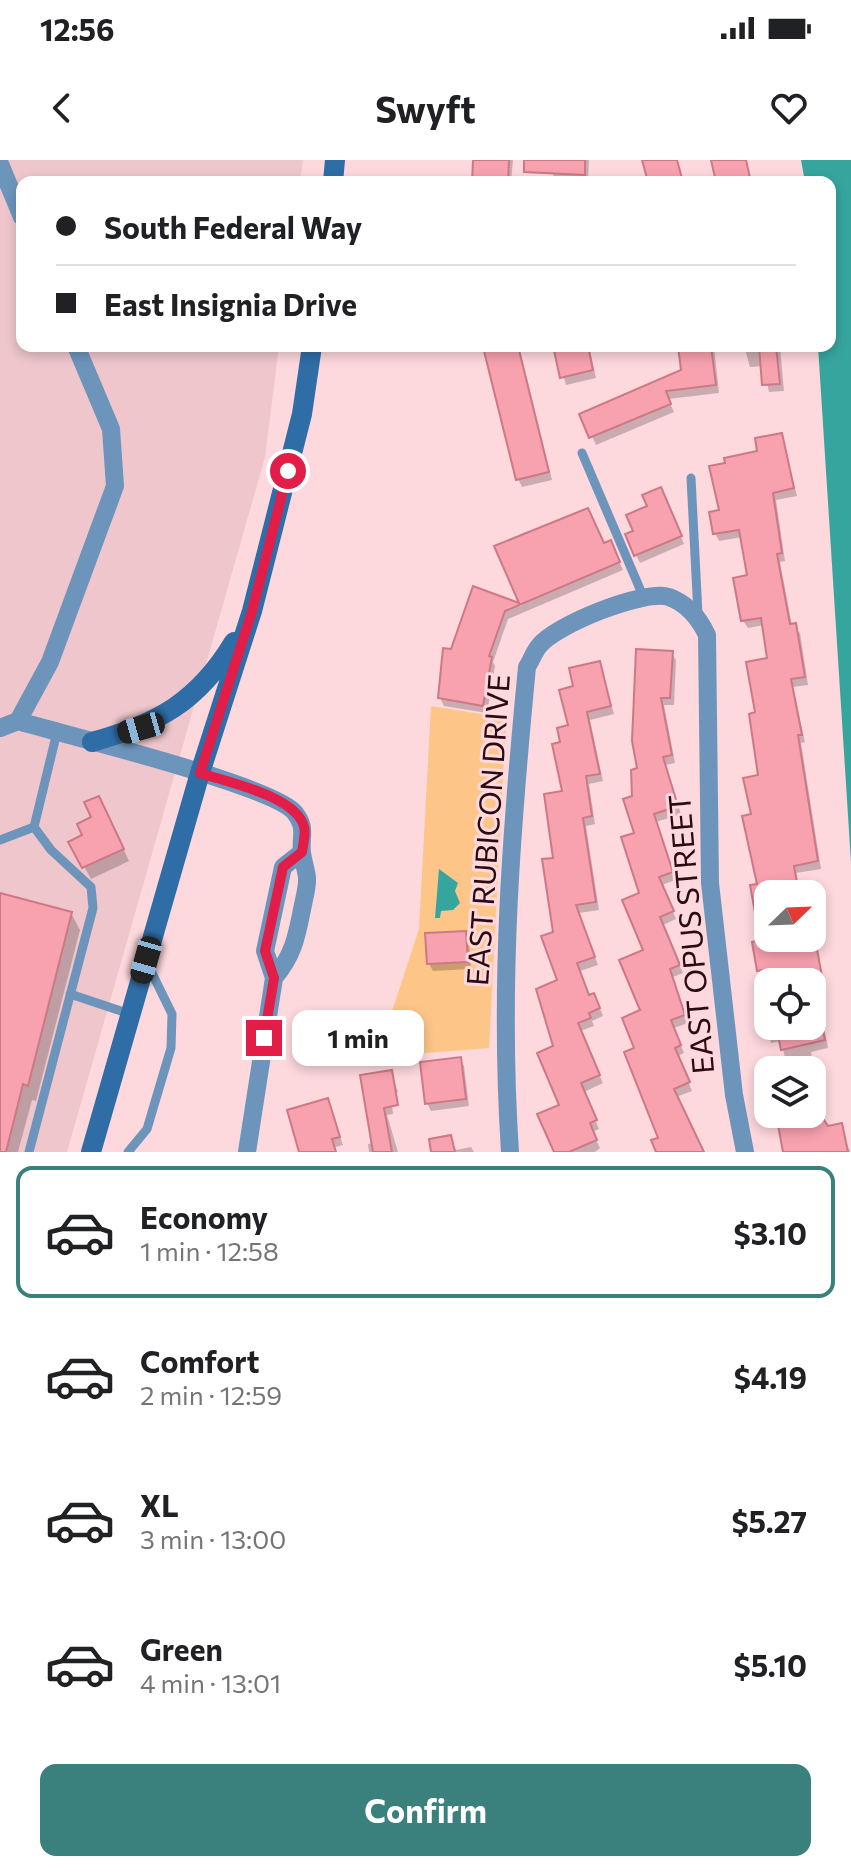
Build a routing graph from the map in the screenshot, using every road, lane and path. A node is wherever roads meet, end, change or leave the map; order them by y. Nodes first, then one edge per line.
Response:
1 (0, 164) edge
2 (16, 203) edge
3 (79, 352) edge
4 (311, 352) edge
5 (582, 453) dead end
6 (691, 478) dead end
7 (643, 596) junction
8 (252, 611) junction
9 (698, 617) junction
10 (9, 724) edge
11 (57, 732) junction
12 (92, 742) junction
13 (200, 773) junction
14 (34, 827) junction
15 (0, 840) edge
16 (302, 852) junction
17 (146, 960) junction
18 (274, 978) junction
19 (70, 994) junction
20 (130, 1014) junction
21 (29, 1152) edge
22 (91, 1152) edge
23 (128, 1152) edge
24 (247, 1152) edge
25 (510, 1152) edge
26 (745, 1152) edge

1 - 2 street
3 - 10 street
4 - 8 main road
5 - 7 lane
6 - 9 lane
7 - 9 street
7 - 25 street, EAST RUBICON DRIVE
8 - 12 main road
8 - 13 main road
9 - 26 street, EAST OPUS STREET
10 - 11 street
11 - 12 street
11 - 14 lane
12 - 13 street
13 - 16 street
13 - 17 main road
14 - 15 lane
14 - 19 lane
16 - 18 street
16 - 18 street
17 - 20 main road
17 - 23 lane
18 - 24 street
19 - 20 lane
19 - 21 lane
20 - 22 main road

